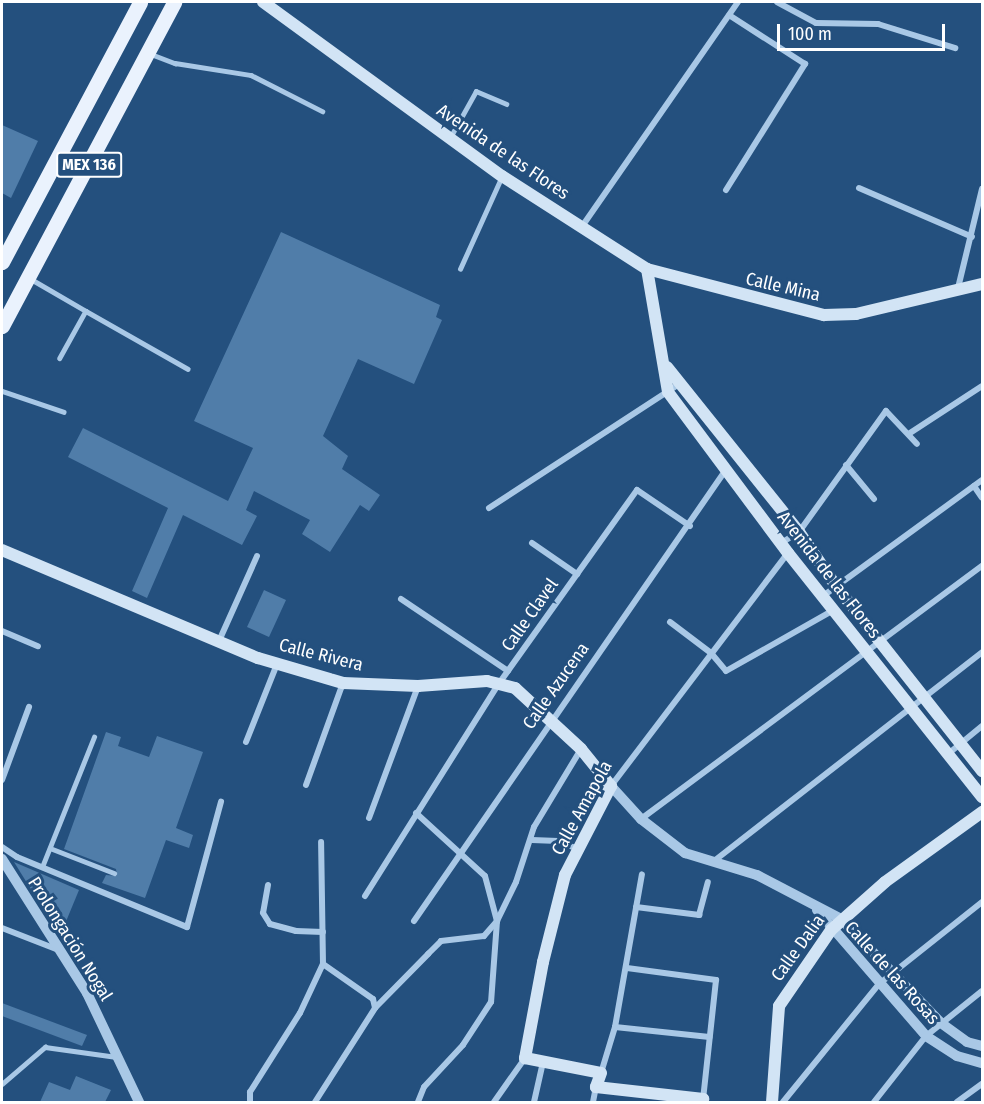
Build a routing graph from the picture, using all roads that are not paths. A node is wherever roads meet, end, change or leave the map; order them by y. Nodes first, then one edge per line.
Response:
1 (140, 2) edge
2 (174, 2) edge
3 (263, 2) edge
4 (738, 2) edge
5 (777, 2) edge
6 (729, 15) junction
7 (955, 48) dead end
8 (148, 53) junction
9 (506, 104) dead end
10 (322, 111) dead end
11 (449, 139) junction
12 (502, 176) junction
13 (859, 188) dead end
14 (982, 189) edge
15 (726, 190) dead end
16 (583, 225) junction
17 (972, 237) junction
18 (2, 262) edge
19 (460, 269) dead end
20 (647, 269) junction
21 (28, 278) junction
22 (982, 284) edge
23 (958, 288) junction
24 (86, 311) junction
25 (2, 327) edge
26 (60, 358) dead end
27 (666, 366) junction
28 (188, 369) dead end
29 (679, 384) junction
30 (982, 386) edge
31 (2, 391) edge
32 (668, 392) junction
33 (64, 412) dead end
34 (910, 433) junction
35 (917, 444) dead end
36 (846, 465) junction
37 (725, 471) junction
38 (982, 480) edge
39 (759, 485) junction
40 (974, 486) junction
41 (744, 495) junction
42 (982, 498) edge
43 (874, 499) dead end
44 (489, 508) dead end
45 (690, 526) junction
46 (799, 532) junction
47 (532, 543) dead end
48 (784, 548) junction
49 (2, 550) edge
50 (257, 556) dead end
51 (982, 566) edge
52 (577, 574) junction
53 (836, 586) junction
54 (823, 596) junction
55 (401, 598) dead end
56 (834, 609) junction
57 (670, 622) dead end
58 (2, 632) edge
59 (219, 641) junction
60 (880, 644) junction
61 (38, 646) dead end
62 (982, 652) edge
63 (711, 653) junction
64 (868, 653) junction
65 (277, 663) junction
66 (504, 677) junction
67 (343, 683) junction
68 (418, 686) junction
69 (923, 698) junction
70 (29, 707) dead end
71 (910, 708) junction
72 (550, 719) junction
73 (982, 726) edge
74 (94, 737) dead end
75 (246, 742) dead end
76 (961, 742) junction
77 (581, 749) junction
78 (948, 754) junction
79 (982, 771) edge
80 (2, 780) edge
81 (306, 785) dead end
82 (610, 786) junction
83 (982, 797) edge
84 (221, 802) dead end
85 (982, 812) edge
86 (416, 813) junction
87 (369, 818) dead end
88 (641, 819) junction
89 (532, 840) junction
90 (321, 842) dead end
91 (2, 847) edge
92 (50, 848) junction
93 (578, 849) junction
94 (463, 853) junction
95 (2, 859) edge
96 (714, 862) junction
97 (42, 867) junction
98 (114, 873) dead end
99 (642, 874) dead end
100 (708, 882) dead end
101 (268, 885) dead end
102 (365, 896) dead end
103 (982, 902) edge
104 (636, 907) junction
105 (817, 910) junction
106 (842, 919) junction
107 (414, 921) dead end
108 (497, 921) junction
109 (2, 928) edge
110 (831, 930) junction
111 (322, 932) junction
112 (56, 949) junction
113 (323, 964) junction
114 (627, 968) junction
115 (892, 972) junction
116 (879, 984) junction
117 (982, 991) edge
118 (375, 1008) junction
119 (941, 1023) junction
120 (615, 1027) junction
121 (926, 1036) junction
122 (709, 1037) junction
123 (982, 1046) edge
124 (118, 1057) junction
125 (525, 1058) junction
126 (543, 1062) junction
127 (982, 1063) edge
128 (601, 1073) junction
129 (2, 1084) edge
130 (982, 1084) edge
131 (596, 1087) junction
132 (703, 1101) edge
133 (139, 1102) edge
134 (250, 1102) edge
135 (315, 1102) edge
136 (418, 1102) edge
137 (494, 1102) edge
138 (534, 1102) edge
139 (593, 1102) edge
140 (772, 1102) edge
141 (783, 1102) edge
142 (874, 1102) edge
143 (957, 1102) edge

1 - 18 main road, MEX 136
2 - 8 main road, MEX 136
3 - 11 main road, Avenida de las Flores
4 - 6 street
5 - 7 street
6 - 15 street
6 - 16 street
8 - 10 lane
8 - 21 main road, MEX 136
9 - 11 lane
11 - 12 main road, Avenida de las Flores
12 - 16 main road, Avenida de las Flores
12 - 19 lane
13 - 17 street
14 - 17 street
16 - 20 main road, Avenida de las Flores
17 - 23 street
20 - 23 main road, Calle Mina
20 - 27 main road, Avenida de las Flores
21 - 24 lane
21 - 25 main road, MEX 136
22 - 23 main road, Calle Mina
24 - 26 lane
24 - 28 lane
27 - 29 main road, Avenida de las Flores
27 - 32 main road, Avenida de las Flores
29 - 32 street
29 - 39 main road, Avenida de las Flores
30 - 34 street
31 - 33 lane
32 - 37 main road, Avenida de las Flores
32 - 44 street
34 - 35 street
34 - 36 street
36 - 43 street
36 - 46 street
37 - 41 main road, Avenida de las Flores
37 - 45 street, Calle Azucena
38 - 40 street
39 - 41 street
39 - 46 main road, Avenida de las Flores
40 - 42 street
40 - 53 street
41 - 48 main road, Avenida de las Flores
45 - 52 street, Calle Clavel
45 - 72 street, Calle Azucena
46 - 48 street
46 - 53 main road, Avenida de las Flores
47 - 52 street
48 - 54 main road, Avenida de las Flores
48 - 63 street, Calle Amapola
49 - 59 main road, Calle Rivera
50 - 59 street
51 - 60 street
52 - 66 street, Calle Clavel
53 - 54 street
53 - 60 main road, Avenida de las Flores
54 - 56 main road, Avenida de las Flores
55 - 66 street
56 - 63 street
56 - 64 main road, Avenida de las Flores
57 - 63 street
58 - 61 street
59 - 65 main road, Calle Rivera
60 - 64 street
60 - 69 main road, Avenida de las Flores
62 - 69 street
63 - 82 street, Calle Amapola
64 - 71 main road, Avenida de las Flores
64 - 88 street
65 - 67 main road, Calle Rivera
65 - 75 street
66 - 68 main road, Calle Rivera
66 - 72 main road
66 - 86 street, Calle Clavel
67 - 68 main road, Calle Rivera
67 - 81 street
68 - 87 street
69 - 71 street
69 - 76 main road, Avenida de las Flores
70 - 80 street
71 - 78 main road, Avenida de las Flores
71 - 96 street
72 - 77 main road
72 - 94 street, Calle Azucena
73 - 76 street
74 - 92 lane
76 - 78 street
76 - 79 main road, Avenida de las Flores
77 - 82 main road
77 - 89 street
78 - 83 main road, Avenida de las Flores
82 - 88 street, Calle de las Rosas
82 - 93 main road, Calle Amapola
84 - 97 street
85 - 106 main road, Calle Dalia
86 - 94 street
86 - 102 street, Calle Clavel
88 - 96 street, Calle de las Rosas
89 - 93 street
89 - 108 street
90 - 111 street
91 - 97 street
92 - 97 lane
92 - 98 lane
93 - 125 main road, Calle Amapola
94 - 107 street, Calle Azucena
94 - 108 street
95 - 112 street, Prolongación Nogal
96 - 105 street, Calle de las Rosas
99 - 104 street
100 - 104 street
101 - 111 street
103 - 115 street
104 - 114 street
105 - 106 street, Calle de las Rosas
105 - 110 street, Calle de las Rosas
106 - 110 main road, Calle Dalia
106 - 115 street, Calle de las Rosas
108 - 118 street
108 - 136 street
109 - 112 street
110 - 116 street, Calle de las Rosas
110 - 140 main road, Calle Dalia
111 - 113 street
112 - 124 street, Prolongación Nogal
113 - 118 street
113 - 134 street
114 - 120 street
114 - 122 street
115 - 116 street
115 - 119 street, Calle de las Rosas
116 - 121 street, Calle de las Rosas
116 - 141 street
117 - 119 street
118 - 135 street
119 - 121 street
119 - 123 street, Calle de las Rosas
120 - 122 street
120 - 128 street
121 - 127 street, Calle de las Rosas
121 - 142 street
122 - 132 street
124 - 129 lane
124 - 133 street, Prolongación Nogal
125 - 126 main road
125 - 137 street
126 - 128 main road
126 - 138 street
128 - 131 main road
130 - 143 street
131 - 132 main road
131 - 139 street

